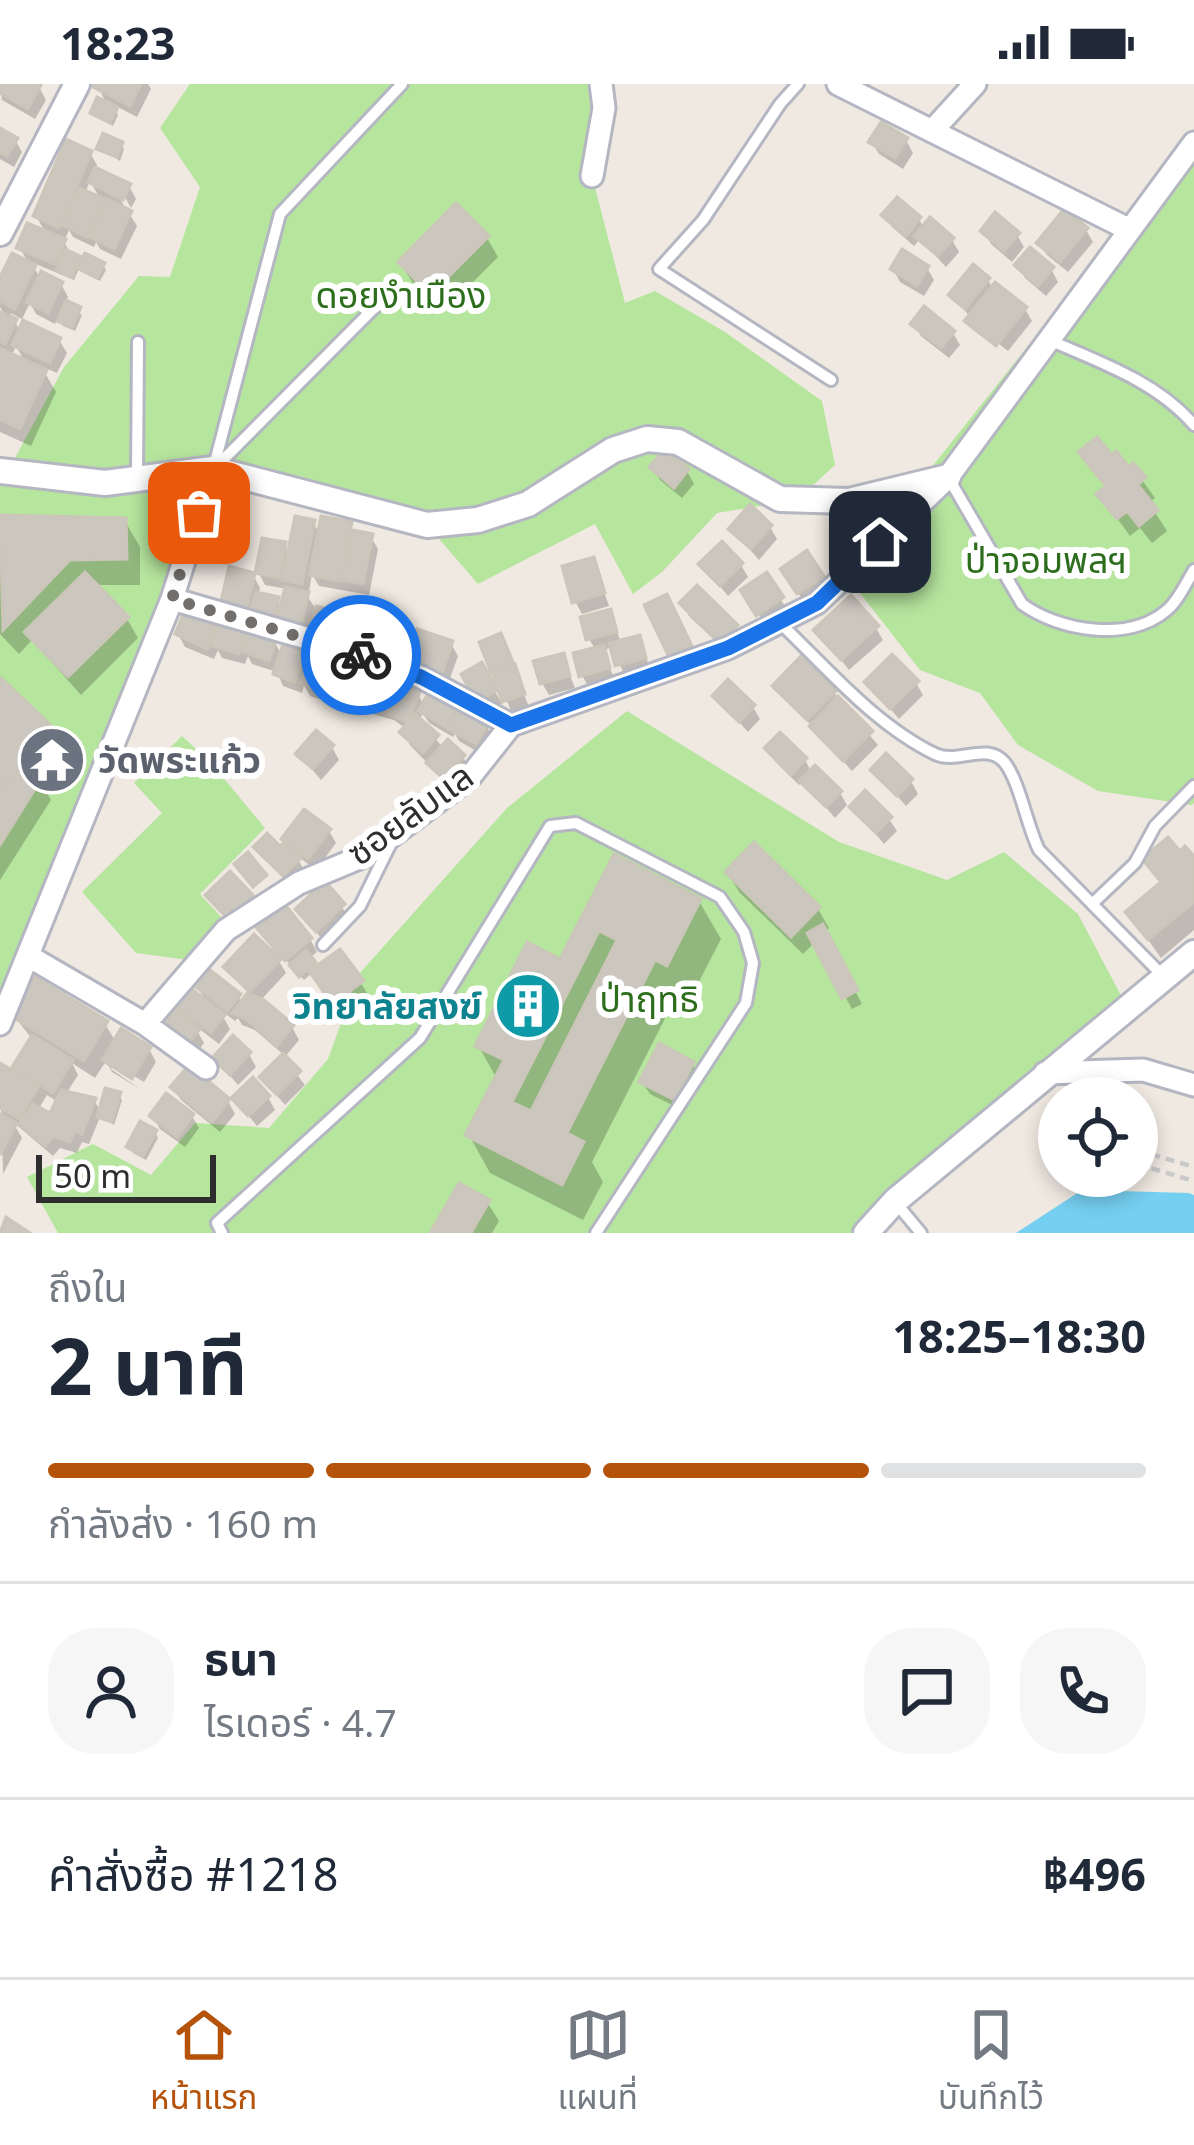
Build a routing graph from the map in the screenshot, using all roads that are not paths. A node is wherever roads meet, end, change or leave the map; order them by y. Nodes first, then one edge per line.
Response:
1 (76, 84) edge
2 (402, 84) edge
3 (601, 84) edge
4 (798, 84) edge
5 (838, 84) edge
6 (975, 84) edge
7 (932, 131) junction
8 (1194, 143) edge
9 (592, 176) dead end
10 (1130, 230) junction
11 (0, 233) edge
12 (378, 304) dead end
13 (1049, 340) junction
14 (137, 342) dead end
15 (831, 380) dead end
16 (1194, 425) edge
17 (213, 469) junction
18 (0, 470) edge
19 (948, 476) junction
20 (137, 479) junction
21 (1194, 570) edge
22 (172, 599) junction
23 (778, 622) junction
24 (511, 725) junction
25 (1194, 786) edge
26 (394, 835) junction
27 (1092, 904) junction
28 (323, 945) dead end
29 (1194, 953) edge
30 (30, 957) junction
31 (1164, 977) junction
32 (0, 1024) edge
33 (146, 1024) junction
34 (206, 1068) dead end
35 (1045, 1073) junction
36 (1194, 1084) edge
37 (895, 1201) junction
38 (216, 1230) edge
39 (920, 1232) edge
40 (596, 1233) edge
41 (866, 1233) edge

1 - 11 street
2 - 17 lane
3 - 9 street
4 - 15 lane
5 - 7 street
6 - 7 street
7 - 10 street
8 - 10 street
10 - 13 street
12 - 17 lane
13 - 16 lane
13 - 19 street
14 - 20 lane
17 - 19 street
17 - 20 street
17 - 22 street
18 - 20 street
19 - 21 lane
19 - 23 street
22 - 24 street
22 - 30 street
23 - 24 street
23 - 27 lane
24 - 26 street, ซอยลับแล
25 - 27 lane
26 - 28 lane
26 - 33 street, ซอยลับแล
27 - 31 lane
29 - 31 street
30 - 32 street
30 - 33 street
31 - 35 street
33 - 34 street
35 - 36 street
35 - 37 street
37 - 39 lane
37 - 41 street
38 - 40 lane

